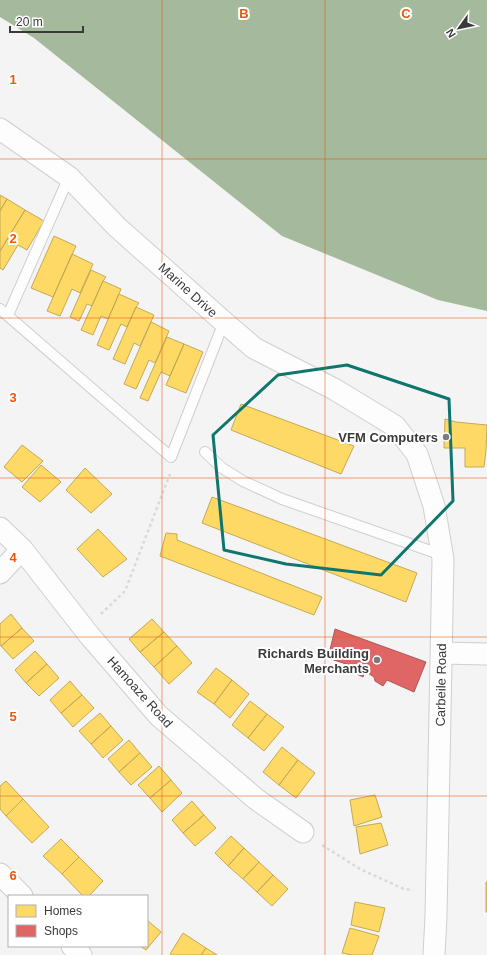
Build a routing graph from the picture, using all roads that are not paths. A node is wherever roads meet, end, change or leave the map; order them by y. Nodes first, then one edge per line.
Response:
1 (0, 129) edge
2 (69, 177) junction
3 (4, 312) edge
4 (224, 322) junction
5 (395, 426) joint
6 (205, 452) dead end
7 (0, 528) edge
8 (22, 549) junction
9 (442, 556) junction
10 (0, 573) edge
11 (442, 653) junction
12 (487, 654) edge
13 (303, 832) road end
14 (0, 874) edge
15 (21, 895) edge
16 (73, 947) edge
17 (81, 955) edge
18 (434, 955) edge

1 - 2 street, Marine Drive
2 - 3 lane
2 - 4 street, Marine Drive
3 - 4 lane
4 - 5 street, Marine Drive
5 - 9 street, Carbeile Road
6 - 9 lane
7 - 8 street, Hamoaze Road
8 - 10 street
8 - 13 street, Hamoaze Road
9 - 11 street, Carbeile Road
11 - 12 street
11 - 18 street, Carbeile Road
14 - 15 street
16 - 17 street

